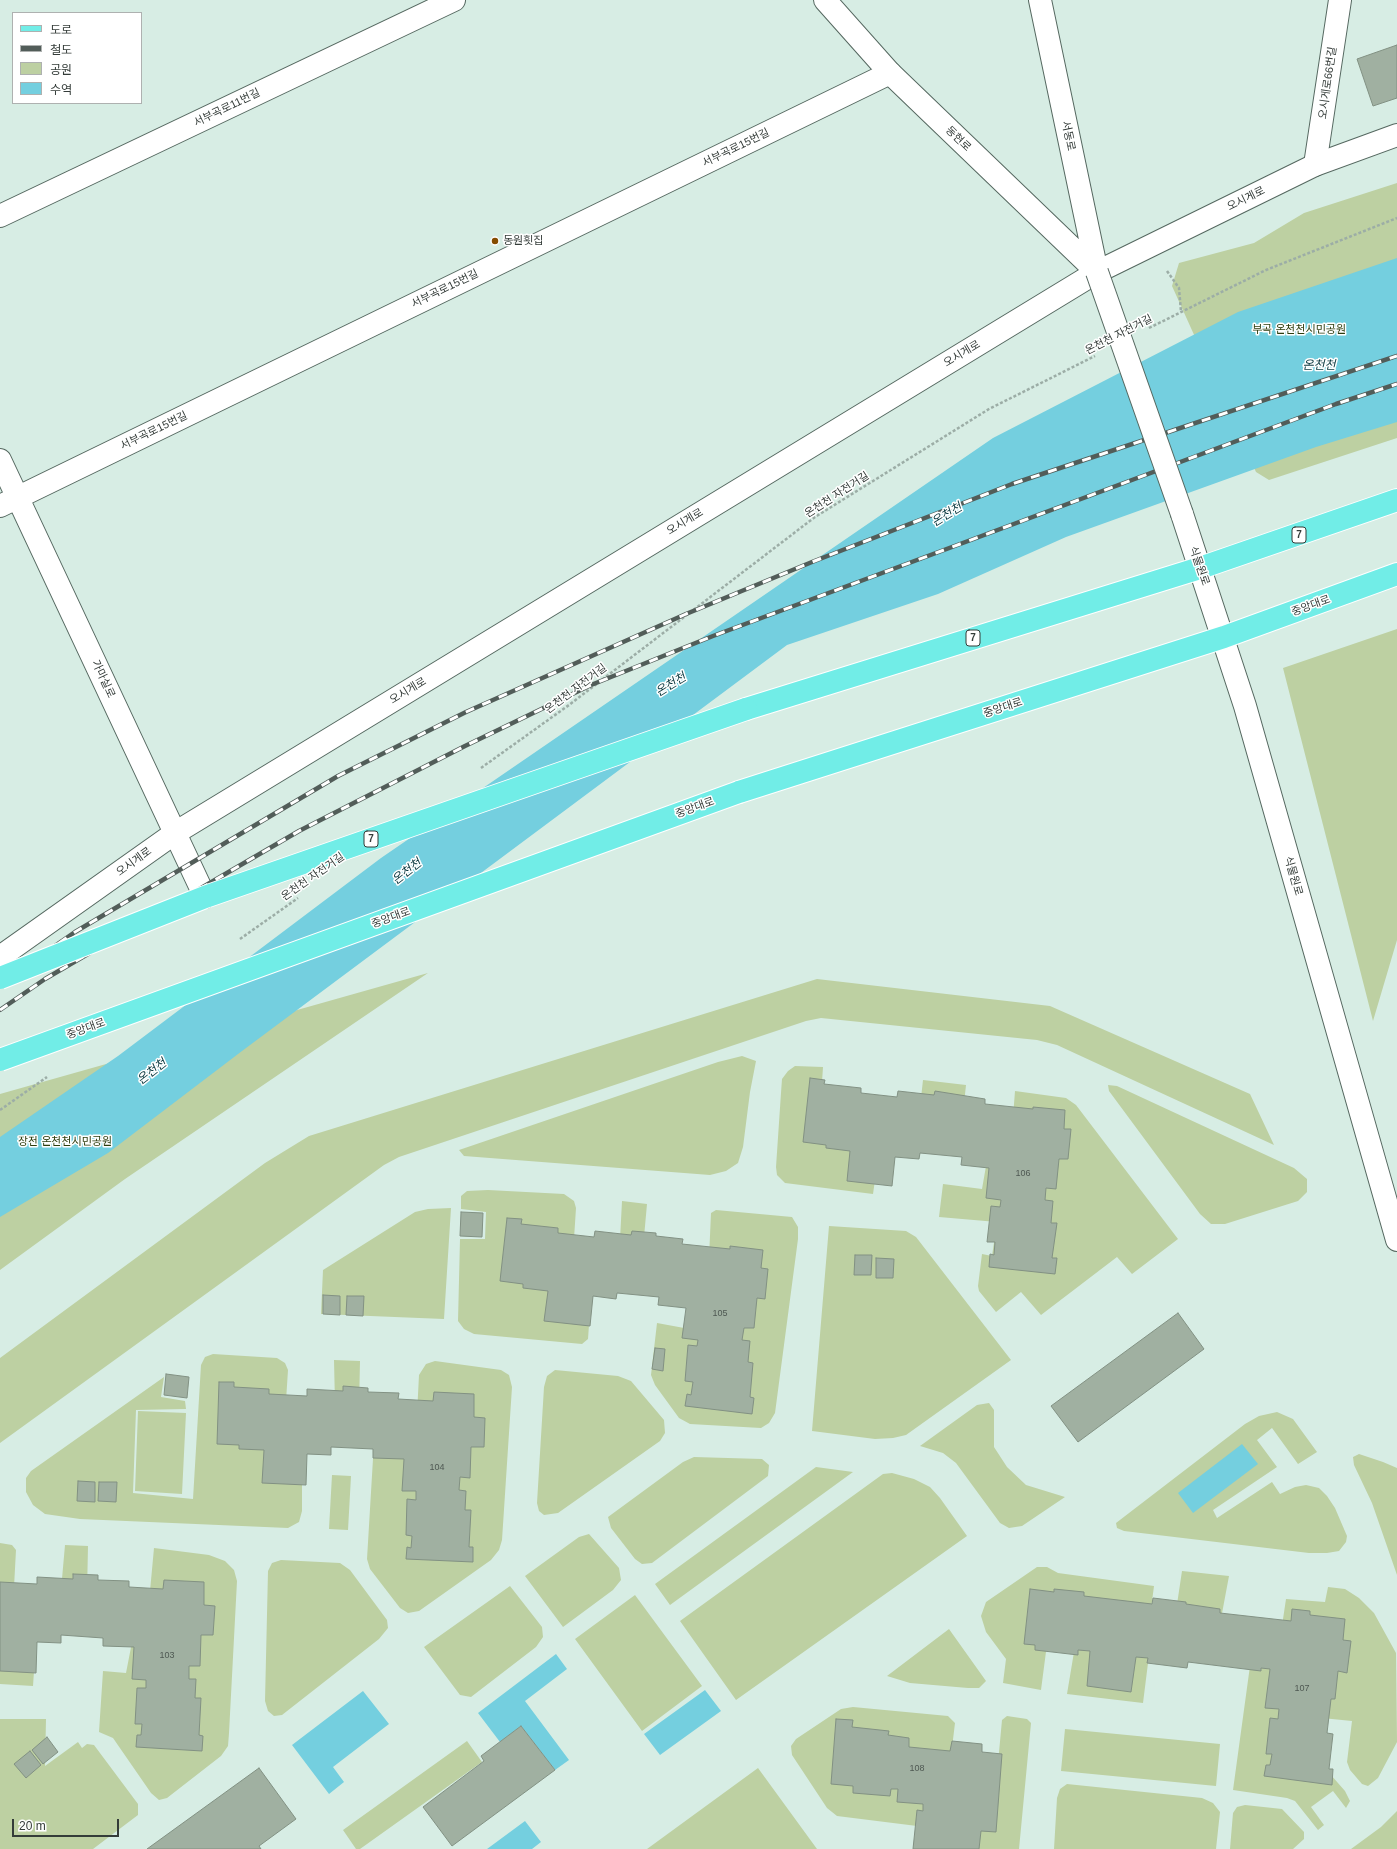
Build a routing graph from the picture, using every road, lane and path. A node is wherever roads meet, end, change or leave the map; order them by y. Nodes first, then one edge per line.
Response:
1 (454, 0) edge
2 (825, 0) edge
3 (1040, 0) edge
4 (1340, 0) edge
5 (890, 73) junction
6 (1397, 135) edge
7 (1315, 165) junction
8 (0, 216) edge
9 (1397, 218) edge
10 (1149, 245) junction
11 (1097, 272) junction
12 (1181, 312) junction
13 (1146, 330) dead end
14 (1096, 355) dead end
15 (0, 460) edge
16 (1397, 500) edge
17 (9, 502) edge
18 (1182, 514) joint
19 (1200, 568) junction
20 (1397, 574) edge
21 (1224, 637) junction
22 (479, 769) dead end
23 (175, 833) junction
24 (304, 894) dead end
25 (205, 897) junction
26 (239, 940) dead end
27 (0, 957) edge
28 (0, 978) edge
29 (0, 1060) edge
30 (52, 1074) dead end
31 (0, 1110) edge
32 (1397, 1240) edge

1 - 8 street, 서부곡로11번길
2 - 5 street, 동현로
3 - 11 street, 서동로
4 - 7 street, 오시게로66번길
5 - 11 street, 동현로
5 - 17 street, 서부곡로15번길
6 - 7 street, 오시게로
7 - 10 street, 오시게로
9 - 12 path, 온천천 자전거길
10 - 11 street, 오시게로
10 - 12 path
11 - 18 street, 서동로, bridge
11 - 23 street, 오시게로
12 - 13 path, 온천천 자전거길
14 - 22 path, 온천천 자전거길
15 - 17 street, 가마실로
16 - 19 main road, 7
17 - 23 street, 가마실로
18 - 19 street, 식물원로
19 - 21 street, 식물원로
19 - 25 main road, 7, bridge
20 - 21 main road, 중앙대로
21 - 29 main road, 중앙대로, bridge
21 - 32 street, 식물원로
23 - 25 street, 가마실로
23 - 27 street, 오시게로
24 - 26 path, 온천천 자전거길
25 - 28 main road, 7, bridge
30 - 31 path

